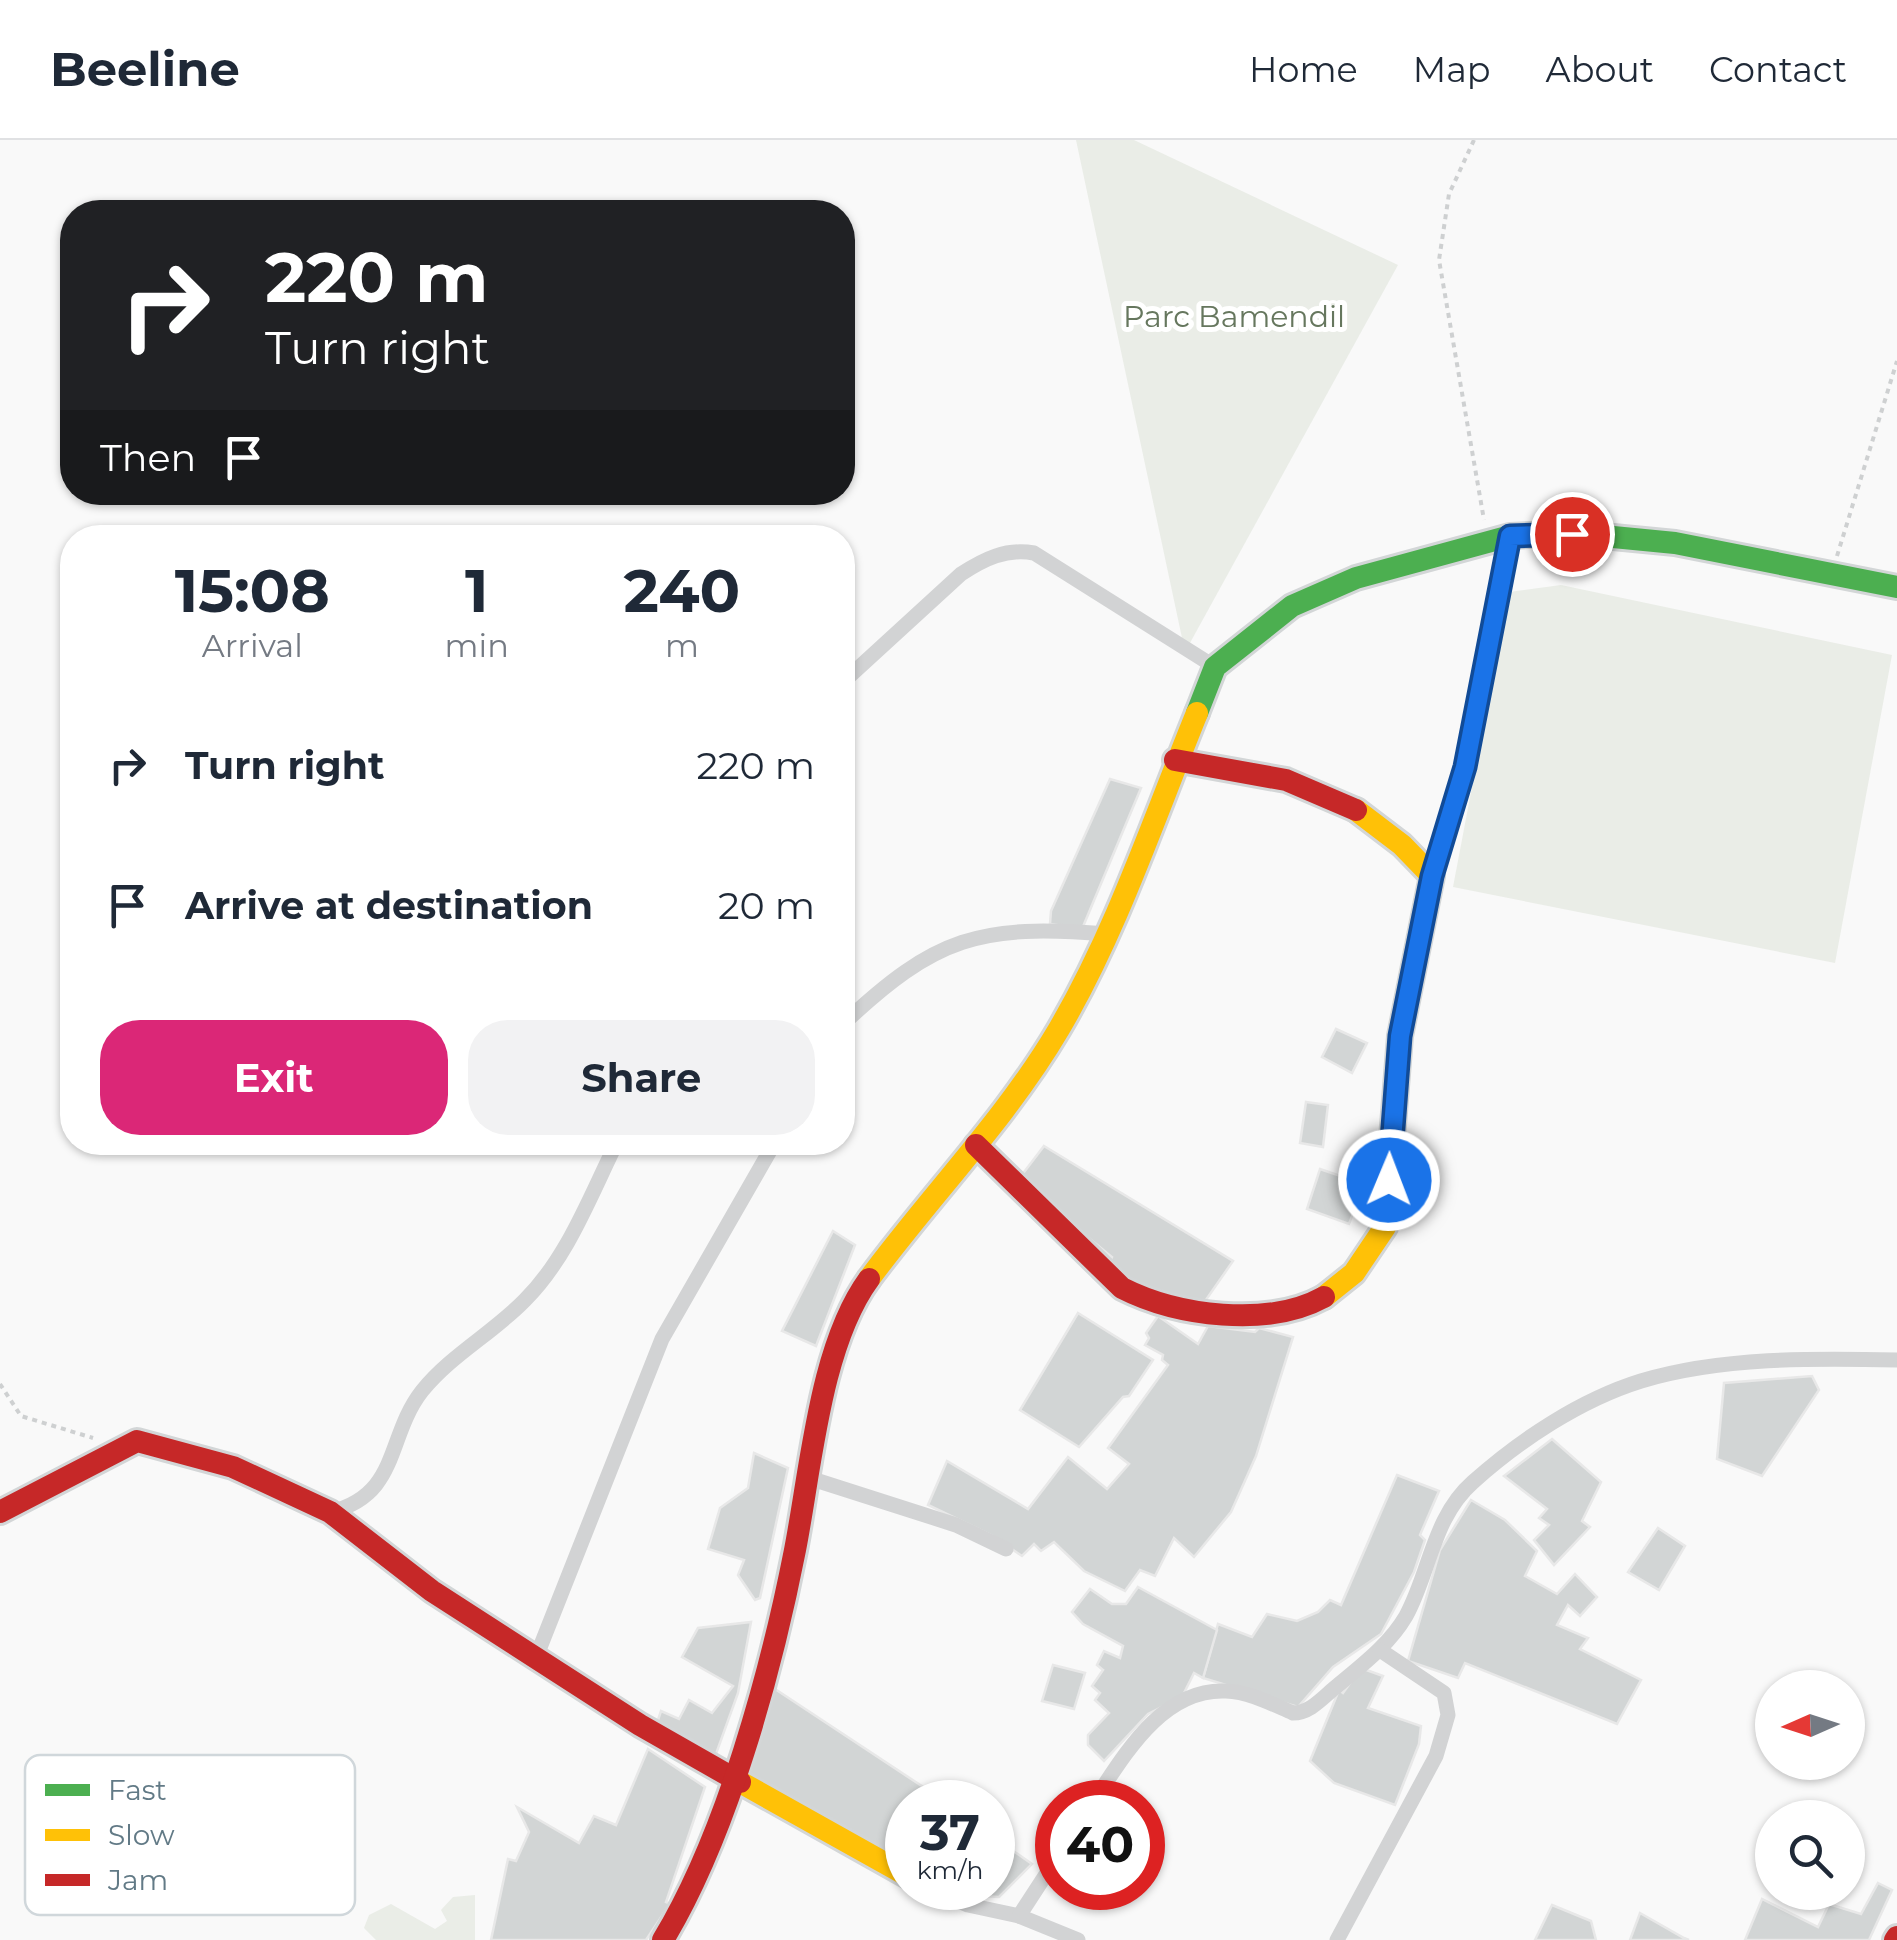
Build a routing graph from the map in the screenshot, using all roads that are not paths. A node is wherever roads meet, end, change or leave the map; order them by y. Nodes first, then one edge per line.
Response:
1 (1510, 536) junction
2 (1897, 587) edge
3 (1215, 667) junction
4 (855, 671) edge
5 (1175, 760) junction
6 (1432, 876) junction
7 (1107, 934) junction
8 (855, 1014) edge
9 (976, 1146) junction
10 (610, 1155) edge
11 (767, 1155) edge
12 (1897, 1360) edge
13 (806, 1477) junction
14 (0, 1512) edge
15 (330, 1512) junction
16 (1006, 1549) dead end
17 (1380, 1650) junction
18 (537, 1656) junction
19 (730, 1777) junction
20 (1107, 1780) edge
21 (885, 1863) edge
22 (1035, 1891) edge
23 (991, 1910) edge
24 (1019, 1916) junction
25 (666, 1938) edge
26 (1078, 1940) edge
27 (1338, 1940) edge

1 - 2 street
1 - 3 street
1 - 6 lane
3 - 4 street
3 - 5 street
5 - 6 street
5 - 7 street
6 - 9 street
7 - 8 street
7 - 9 street
9 - 13 street
10 - 15 street
11 - 18 street
12 - 17 street
13 - 16 street
13 - 19 street
14 - 15 street
15 - 18 street
17 - 20 street
17 - 27 street
18 - 19 street
19 - 21 street
19 - 25 street
22 - 24 street
23 - 24 street
24 - 26 street

